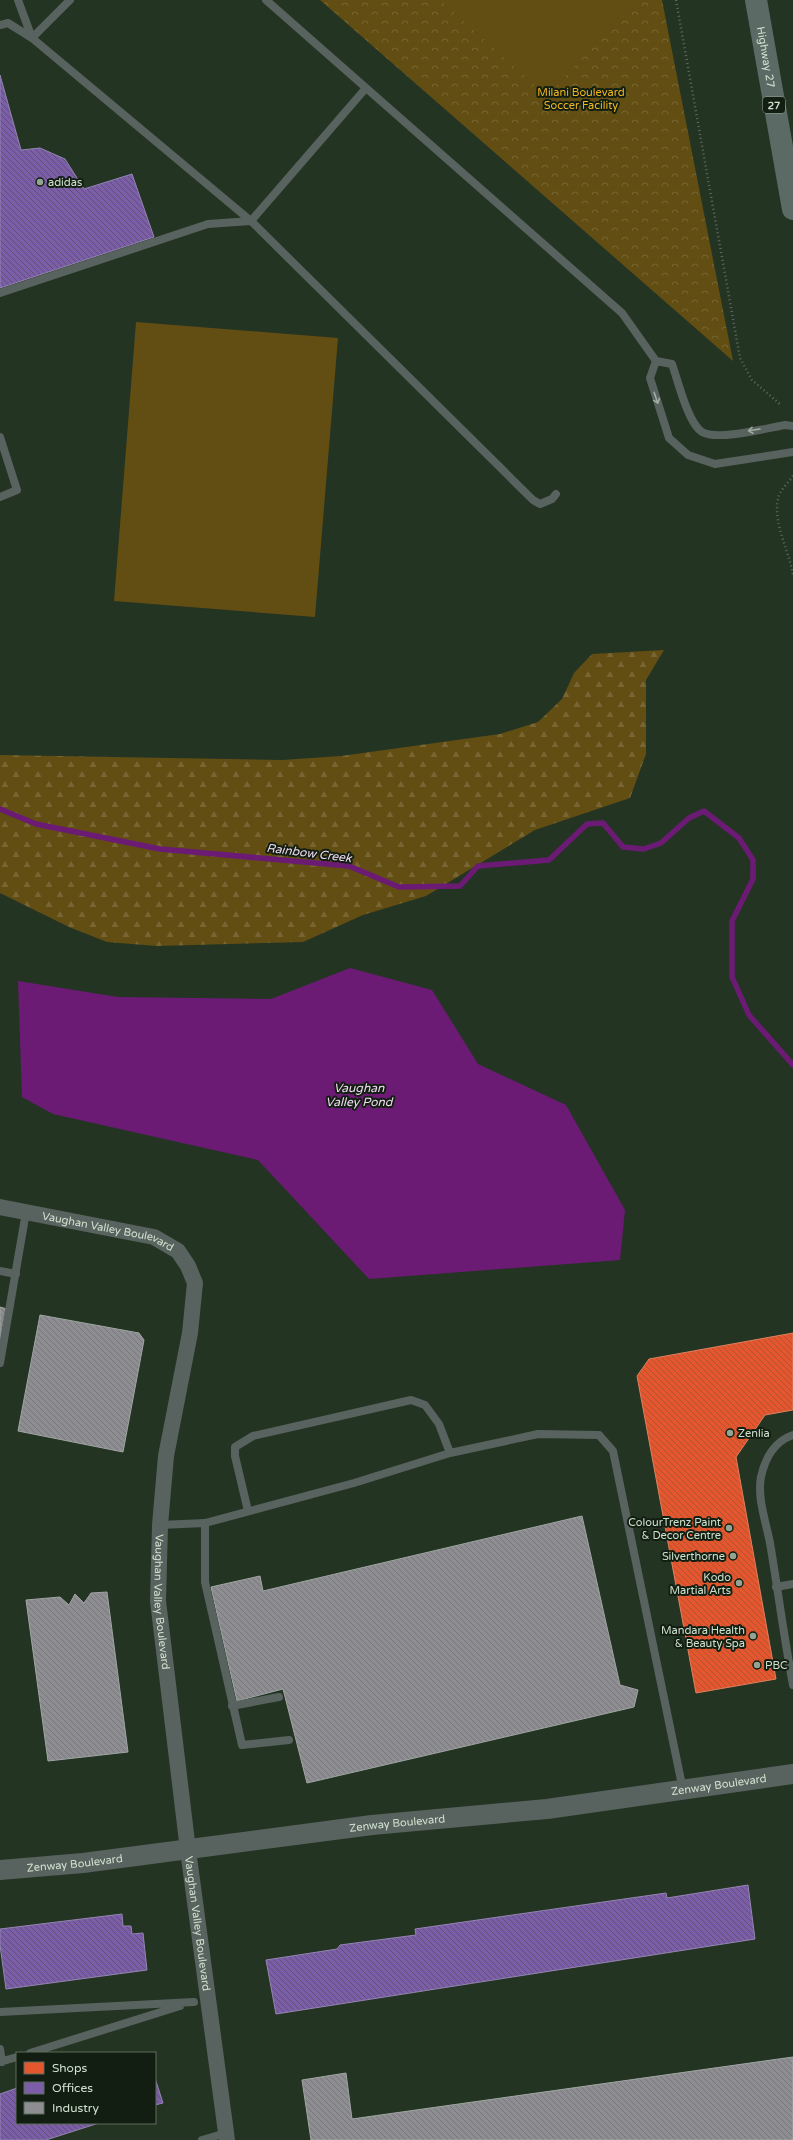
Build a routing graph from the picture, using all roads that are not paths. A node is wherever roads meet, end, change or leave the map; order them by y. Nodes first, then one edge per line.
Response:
1 (18, 0) edge
2 (70, 0) edge
3 (266, 0) edge
4 (756, 0) edge
5 (0, 25) edge
6 (32, 38) junction
7 (366, 88) junction
8 (793, 209) edge
9 (251, 221) junction
10 (0, 293) edge
11 (656, 361) junction
12 (793, 426) edge
13 (0, 437) edge
14 (793, 452) edge
15 (556, 494) dead end
16 (0, 497) edge
17 (0, 1207) edge
18 (26, 1212) junction
19 (0, 1271) edge
20 (16, 1274) junction
21 (0, 1363) edge
22 (793, 1435) edge
23 (450, 1453) junction
24 (248, 1511) junction
25 (205, 1523) junction
26 (160, 1525) junction
27 (793, 1584) edge
28 (776, 1588) junction
29 (793, 1685) edge
30 (279, 1696) dead end
31 (232, 1706) junction
32 (289, 1740) dead end
33 (793, 1774) edge
34 (683, 1790) junction
35 (188, 1850) junction
36 (0, 1870) edge
37 (201, 2000) junction
38 (0, 2012) edge
39 (0, 2049) edge
40 (33, 2052) edge
41 (16, 2057) edge
42 (1, 2062) edge
43 (227, 2137) edge
44 (202, 2140) edge

1 - 6 lane
2 - 6 lane
3 - 7 lane
4 - 8 main road, Highway 27 / 27
5 - 6 lane
6 - 9 lane
7 - 9 lane
7 - 11 lane
9 - 10 lane
9 - 15 lane
12 -> 11 lane
11 -> 14 lane
13 - 16 lane
17 - 18 street, Vaughan Valley Boulevard
18 - 20 lane
18 - 26 street, Vaughan Valley Boulevard
19 - 20 lane
20 - 21 lane
22 - 28 lane
23 - 24 lane
23 - 24 lane
23 - 34 lane
24 - 25 lane
25 - 26 lane
25 - 31 lane
26 - 35 street, Vaughan Valley Boulevard
27 - 28 lane
28 - 29 lane
30 - 31 lane
31 - 32 lane
33 - 34 street, Zenway Boulevard
34 - 35 street, Zenway Boulevard
35 - 36 street, Zenway Boulevard
35 - 37 street, Vaughan Valley Boulevard
37 - 38 lane
37 - 40 lane
37 - 43 street, Vaughan Valley Boulevard
39 - 42 lane
41 - 42 lane
43 - 44 lane

